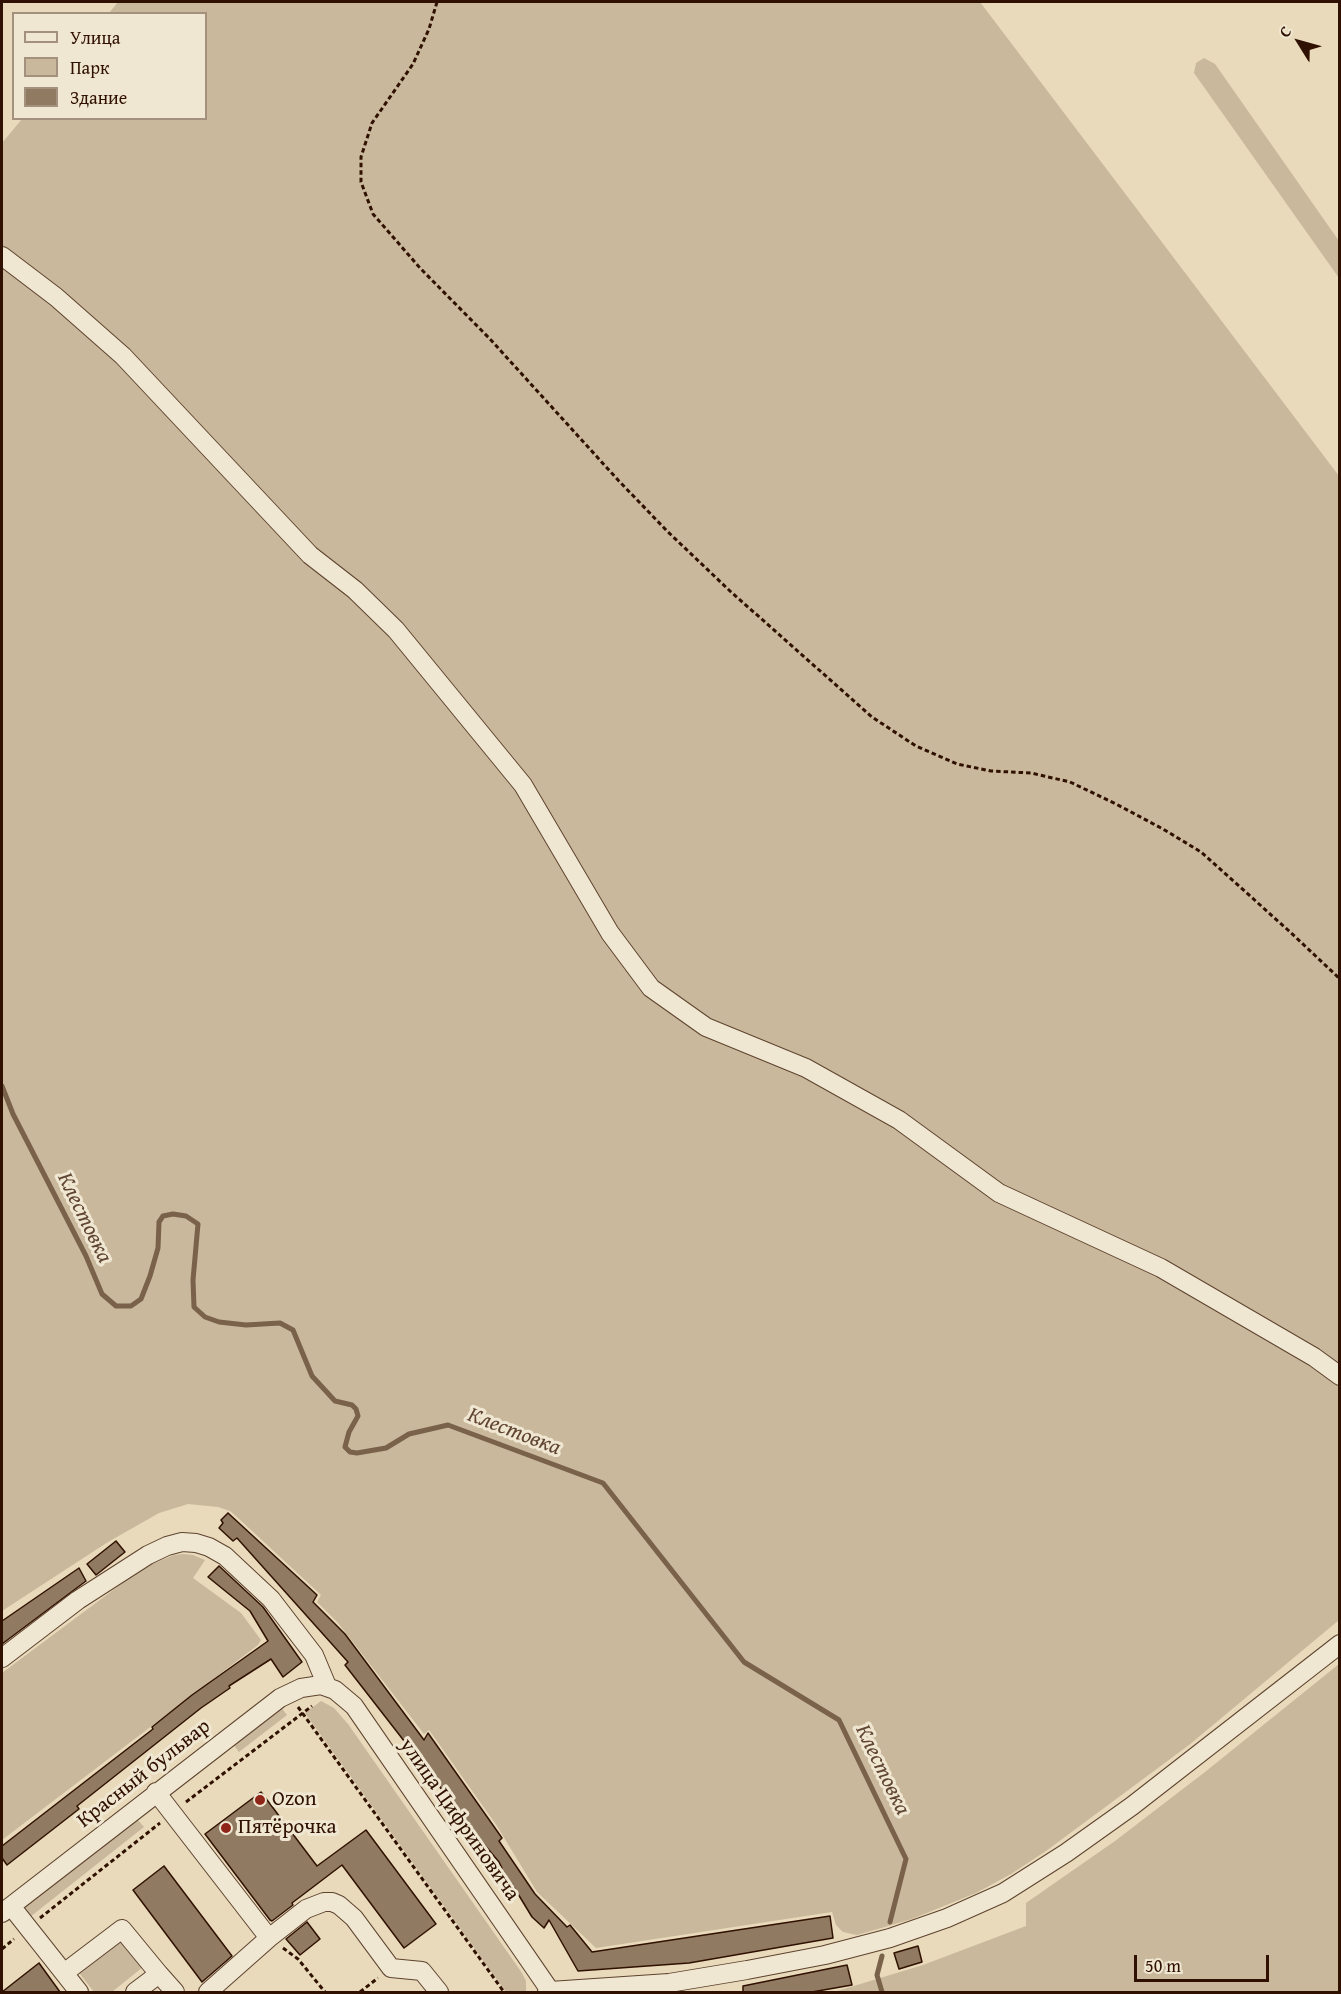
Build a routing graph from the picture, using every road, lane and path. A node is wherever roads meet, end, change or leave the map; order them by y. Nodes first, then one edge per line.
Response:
1 (437, 2) edge
2 (2, 256) edge
3 (1340, 979) edge
4 (1340, 1376) edge
5 (1340, 1644) edge
6 (2, 1658) edge
7 (324, 1686) junction
8 (288, 1694) junction
9 (156, 1792) junction
10 (6, 1909) edge
11 (269, 1938) junction
12 (64, 1973) junction
13 (159, 1974) junction
14 (79, 1992) edge
15 (135, 1992) edge
16 (175, 1992) edge
17 (208, 1992) edge
18 (325, 1992) edge
19 (439, 1992) edge
20 (504, 1992) edge
21 (549, 1992) edge

1 - 3 path
2 - 4 street
5 - 21 street
6 - 7 street
7 - 8 street, Красный бульвар
7 - 21 street, улица Цифриновича
8 - 9 street, Красный бульвар
8 - 20 path
9 - 10 street, Красный бульвар
9 - 11 street
10 - 12 street
11 - 17 street
11 - 18 path
11 - 19 street
12 - 13 street
12 - 14 street
13 - 15 street
13 - 16 street

